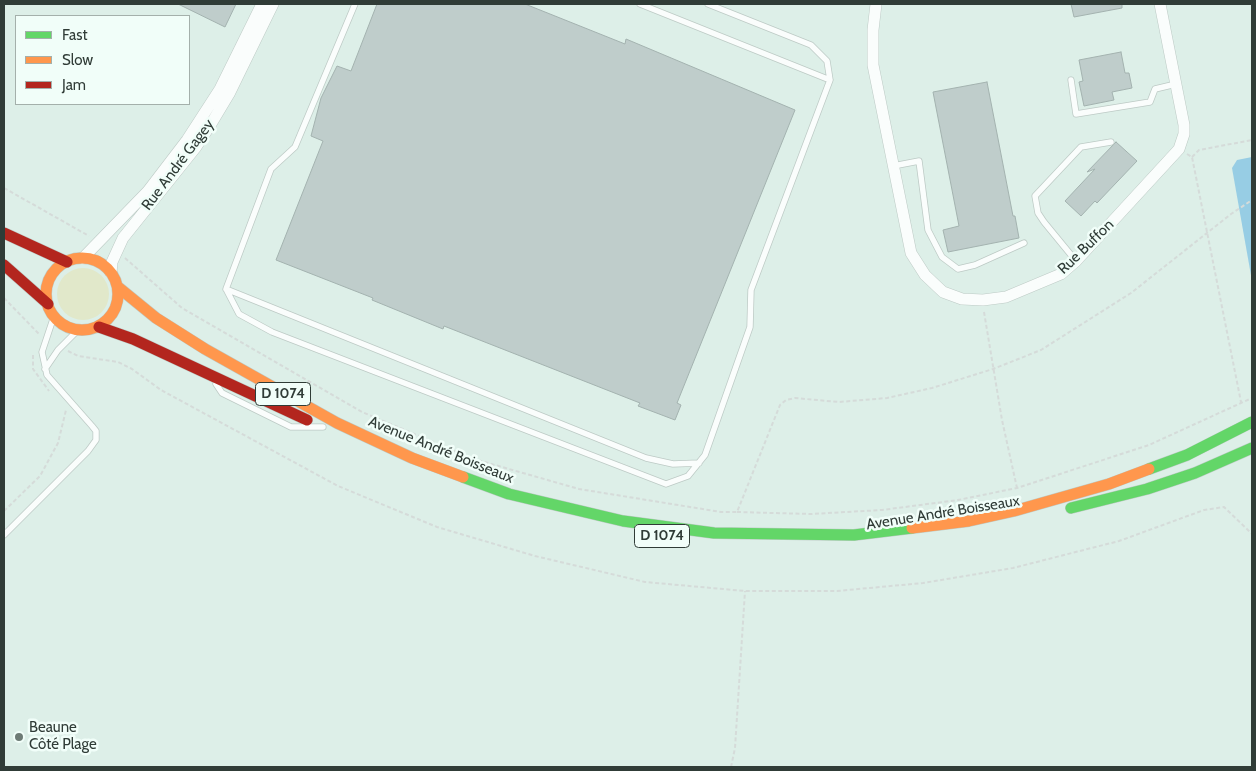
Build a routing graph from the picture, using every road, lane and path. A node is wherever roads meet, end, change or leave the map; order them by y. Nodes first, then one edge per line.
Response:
1 (262, 4) edge
2 (273, 4) edge
3 (355, 4) edge
4 (640, 4) edge
5 (708, 4) edge
6 (876, 4) edge
7 (1160, 4) edge
8 (830, 80) junction
9 (1070, 80) dead end
10 (1176, 84) junction
11 (1252, 140) edge
12 (1112, 142) dead end
13 (1179, 149) junction
14 (1192, 157) junction
15 (893, 166) junction
16 (4, 188) edge
17 (1252, 200) edge
18 (4, 233) edge
19 (1206, 236) junction
20 (101, 242) junction
21 (1024, 243) dead end
22 (83, 258) junction
23 (1076, 261) junction
24 (67, 262) junction
25 (4, 265) edge
26 (111, 273) junction
27 (118, 287) junction
28 (226, 289) junction
29 (4, 298) edge
30 (983, 300) junction
31 (48, 304) junction
32 (54, 316) junction
33 (99, 327) junction
34 (78, 330) junction
35 (39, 340) dead end
36 (34, 350) dead end
37 (45, 369) junction
38 (993, 369) junction
39 (48, 391) dead end
40 (1252, 398) edge
41 (1241, 403) junction
42 (62, 405) dead end
43 (1252, 422) edge
44 (1252, 448) edge
45 (699, 463) junction
46 (1016, 488) junction
47 (4, 511) edge
48 (737, 512) dead end
49 (4, 535) edge
50 (745, 591) dead end
51 (731, 767) edge

1 - 20 street, Rue André Gagey
2 - 26 street, Rue André Gagey
3 - 28 lane
4 - 8 lane
5 - 8 lane
6 - 15 street, Rue Buffon
7 - 10 street
8 - 45 lane
9 - 10 lane
10 - 13 street
11 - 14 path
12 - 23 lane
13 - 14 path
13 - 23 street, Rue Buffon
14 - 19 path
15 - 21 lane
15 - 30 street, Rue Buffon
16 - 20 path
17 - 19 path
18 - 24 main road
19 - 38 path
19 - 41 path
20 - 22 street, Rue André Gagey
22 - 24 main road
22 - 26 main road
23 - 30 street, Rue Buffon
24 - 31 main road
25 - 31 main road
26 - 27 main road
27 - 33 main road
27 - 43 main road, Avenue André Boisseaux / D 1074
28 - 45 lane
28 - 45 lane
29 - 35 path
30 - 38 path
31 - 32 main road
32 - 34 main road
32 - 37 lane
33 - 34 main road
33 - 44 main road, Avenue André Boisseaux / D 1074
34 - 37 lane
36 - 39 path
37 - 49 lane
38 - 46 path
40 - 41 path
41 - 46 path
42 - 47 path
46 - 48 path
50 - 51 path

